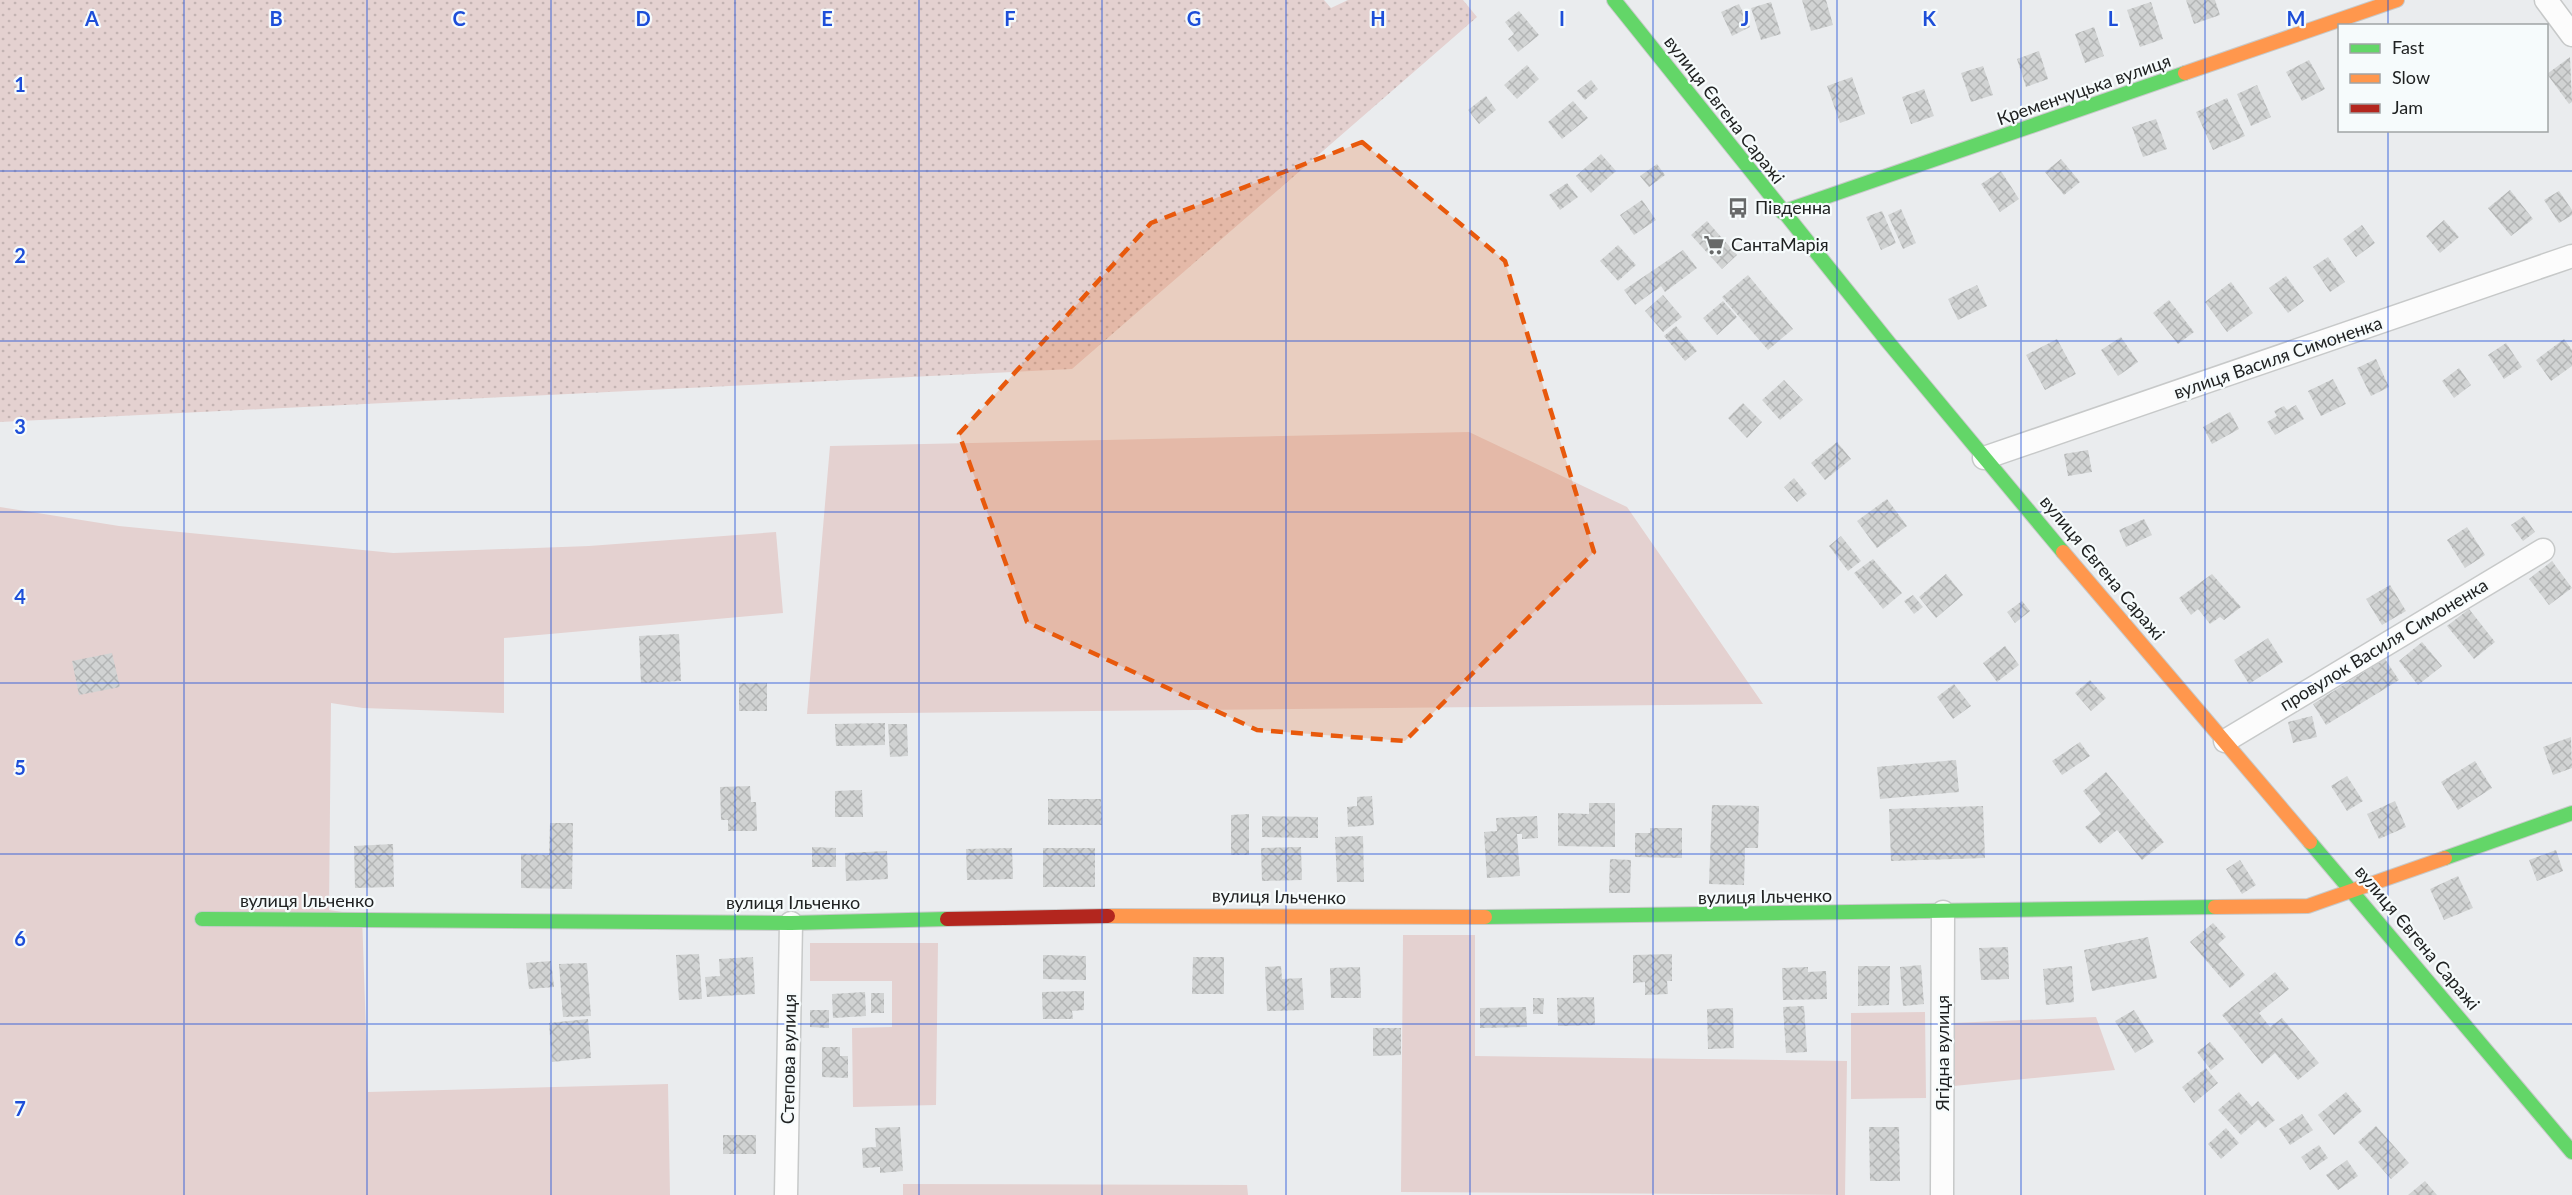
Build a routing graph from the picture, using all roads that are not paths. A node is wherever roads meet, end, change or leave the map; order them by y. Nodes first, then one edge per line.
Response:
1 (2397, 0) edge
2 (2546, 0) edge
3 (1616, 1) edge
4 (2572, 35) edge
5 (1782, 212) junction
6 (2572, 256) edge
7 (1984, 458) junction
8 (2543, 550) dead end
9 (2225, 741) junction
10 (2572, 813) edge
11 (2353, 890) junction
12 (1943, 912) junction
13 (202, 919) dead end
14 (791, 922) junction
15 (2572, 1152) edge
16 (786, 1195) edge
17 (1942, 1195) edge

1 - 5 street, Кременчуцька вулиця
2 - 4 street
3 - 5 street, вулиця Євгена Саражі
5 - 7 street, вулиця Євгена Саражі
6 - 7 street, вулиця Василя Симоненка
7 - 9 street, вулиця Євгена Саражі
8 - 9 street, провулок Василя Симоненка
9 - 11 street, вулиця Євгена Саражі
10 - 11 street, вулиця Ільченко
11 - 12 street, вулиця Ільченко
11 - 15 street, вулиця Євгена Саражі
12 - 14 street, вулиця Ільченко
12 - 17 street, Ягідна вулиця
13 - 14 street, вулиця Ільченко
14 - 16 street, Степова вулиця

